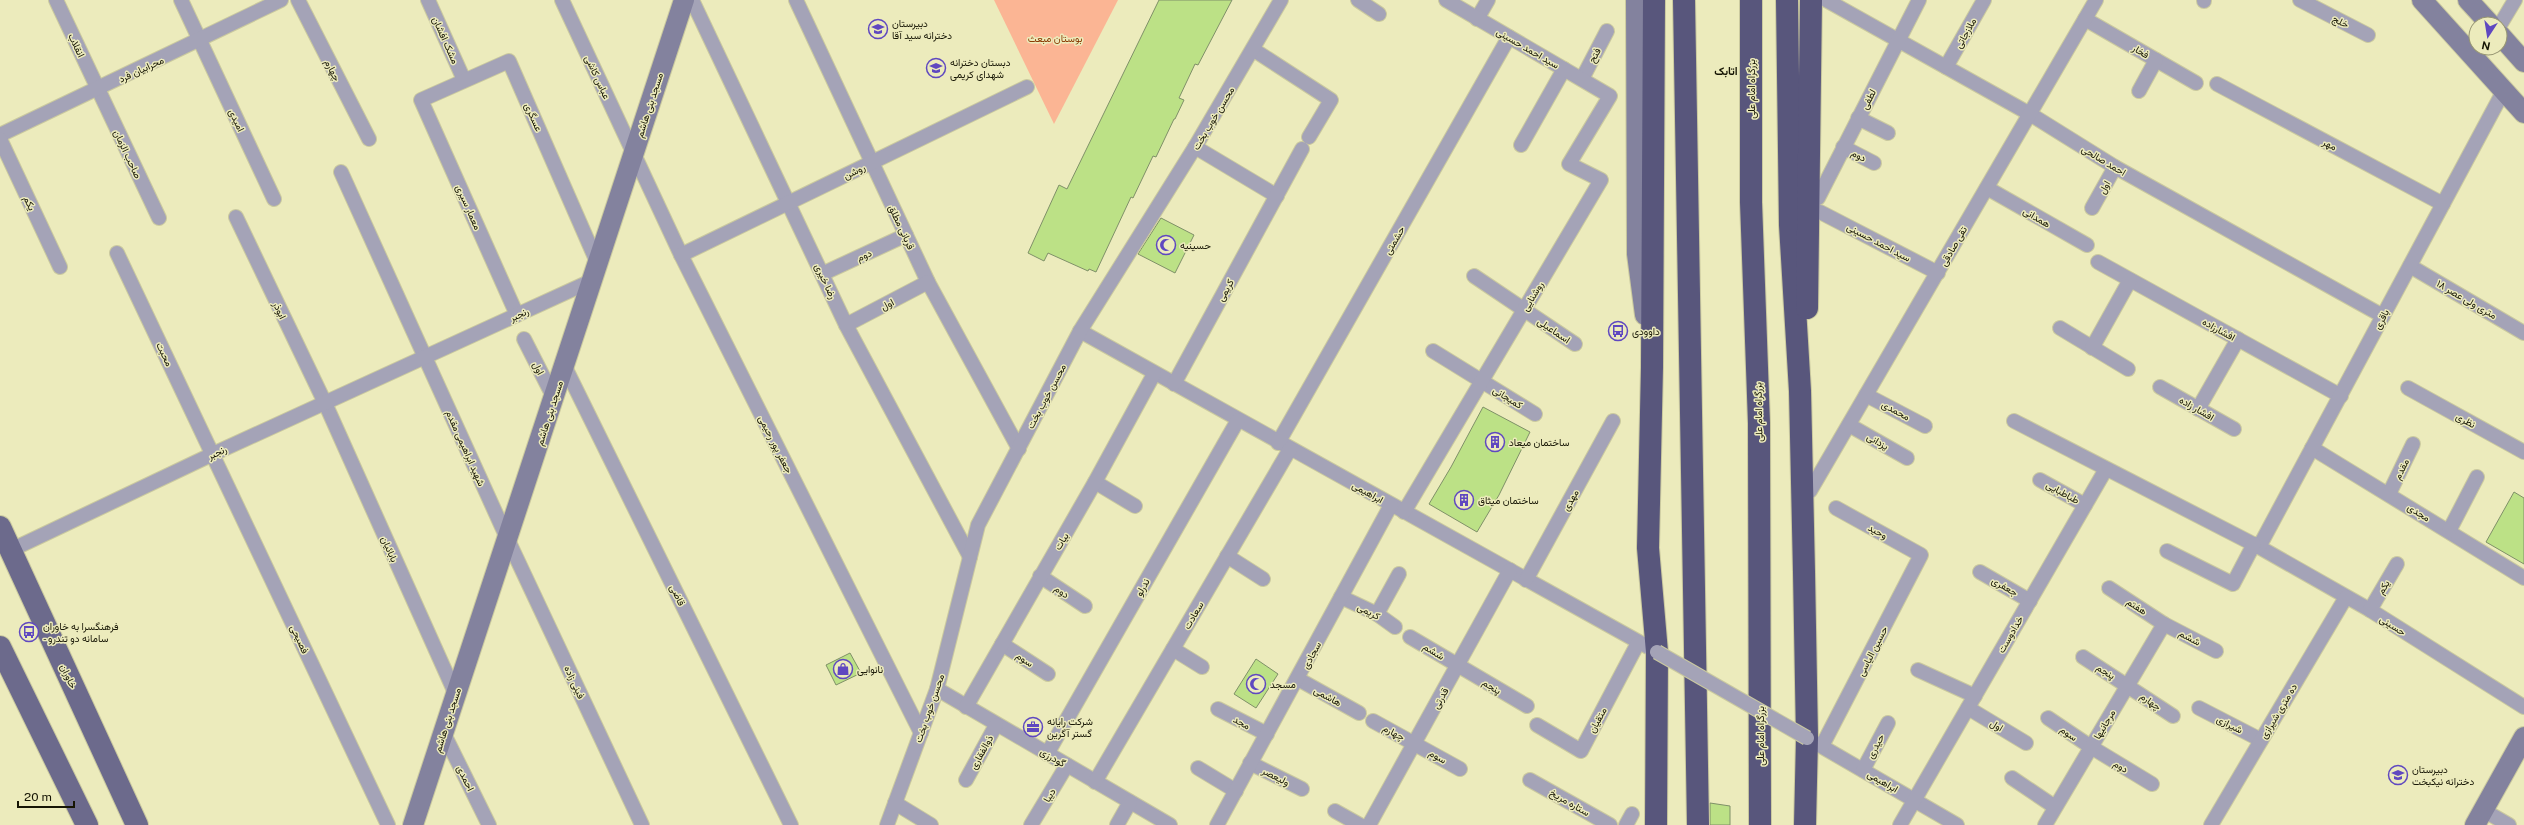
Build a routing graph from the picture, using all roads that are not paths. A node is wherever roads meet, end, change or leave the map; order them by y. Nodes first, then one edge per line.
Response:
1 (56, 0) edge
2 (181, 0) edge
3 (282, 0) edge
4 (298, 0) edge
5 (428, 0) edge
6 (562, 0) edge
7 (684, 0) edge
8 (692, 0) edge
9 (796, 0) edge
10 (1281, 0) edge
11 (1358, 0) edge
12 (1446, 0) edge
13 (1488, 0) edge
14 (1636, 0) edge
15 (1654, 0) edge
16 (1684, 0) edge
17 (1751, 0) edge
18 (1787, 0) edge
19 (1810, 0) edge
20 (1826, 0) edge
21 (1919, 0) edge
22 (1984, 0) edge
23 (2096, 0) edge
24 (2300, 0) edge
25 (2422, 0) edge
26 (2468, 0) edge
27 (2514, 0) edge
28 (2315, 4) edge
29 (1379, 14) dead end
30 (2483, 16) edge
31 (2505, 16) edge
32 (1477, 19) junction
33 (2085, 19) junction
34 (1607, 31) dead end
35 (2368, 35) dead end
36 (1509, 37) junction
37 (1898, 39) junction
38 (200, 41) junction
39 (2508, 44) edge
40 (1254, 50) junction
41 (2156, 60) junction
42 (2523, 61) edge
43 (1946, 67) junction
44 (1564, 69) junction
45 (1582, 79) junction
46 (464, 80) junction
47 (2196, 83) dead end
48 (2217, 84) dead end
49 (1027, 87) dead end
50 (98, 90) junction
51 (2139, 90) dead end
52 (2503, 92) junction
53 (1610, 96) joint
54 (422, 100) joint
55 (2524, 113) edge
56 (2030, 114) junction
57 (1858, 118) junction
58 (1888, 134) dead end
59 (0, 136) edge
60 (0, 139) edge
61 (369, 139) dead end
62 (1521, 145) dead end
63 (1843, 147) junction
64 (1195, 148) junction
65 (633, 154) junction
66 (872, 163) junction
67 (1874, 164) dead end
68 (2115, 167) junction
69 (341, 172) dead end
70 (1987, 188) junction
71 (1277, 196) junction
72 (274, 199) dead end
73 (789, 203) junction
74 (2443, 204) junction
75 (1819, 205) joint
76 (2092, 208) dead end
77 (236, 217) dead end
78 (159, 218) dead end
79 (906, 235) junction
80 (2087, 245) dead end
81 (117, 253) dead end
82 (681, 255) junction
83 (597, 262) junction
84 (2098, 262) dead end
85 (2410, 266) junction
86 (60, 267) dead end
87 (1938, 273) junction
88 (822, 274) junction
89 (1474, 276) dead end
90 (2130, 280) junction
91 (591, 281) junction
92 (928, 282) junction
93 (1523, 309) junction
94 (517, 315) junction
95 (2383, 316) junction
96 (846, 325) junction
97 (2060, 328) dead end
98 (1080, 331) junction
99 (2524, 332) edge
100 (524, 339) dead end
101 (2238, 339) junction
102 (1575, 344) dead end
103 (2092, 348) junction
104 (1433, 351) dead end
105 (425, 357) junction
106 (564, 365) junction
107 (1652, 367) junction
108 (2128, 369) dead end
109 (1154, 374) junction
110 (1481, 380) junction
111 (1174, 384) junction
112 (2160, 387) dead end
113 (2408, 388) dead end
114 (1800, 391) junction
115 (1866, 395) junction
116 (2341, 396) junction
117 (554, 398) junction
118 (325, 403) junction
119 (2198, 409) junction
120 (1535, 414) dead end
121 (1238, 420) junction
122 (1613, 421) dead end
123 (2014, 422) dead end
124 (1849, 425) junction
125 (1925, 426) dead end
126 (2234, 429) dead end
127 (2413, 444) dead end
128 (1284, 446) junction
129 (1019, 448) junction
130 (2312, 448) junction
131 (2524, 452) edge
132 (213, 454) junction
133 (1907, 458) dead end
134 (2106, 469) junction
135 (2477, 477) dead end
136 (2040, 480) dead end
137 (1095, 482) junction
138 (1810, 491) dead end
139 (2389, 494) junction
140 (1391, 505) junction
141 (2086, 505) junction
142 (1135, 506) dead end
143 (1836, 508) dead end
144 (1404, 512) junction
145 (0, 527) edge
146 (2449, 531) junction
147 (507, 538) junction
148 (2256, 546) junction
149 (11, 550) junction
150 (2167, 551) dead end
151 (1921, 555) joint
152 (1227, 556) junction
153 (970, 557) junction
154 (2397, 564) dead end
155 (1510, 570) junction
156 (1980, 572) dead end
157 (1399, 574) dead end
158 (1040, 576) junction
159 (2524, 578) edge
160 (1263, 579) dead end
161 (1526, 580) junction
162 (2109, 588) dead end
163 (1341, 597) junction
164 (2346, 597) junction
165 (2030, 601) junction
166 (1085, 606) dead end
167 (2370, 610) junction
168 (1377, 614) junction
169 (2164, 624) junction
170 (1395, 627) dead end
171 (1410, 637) dead end
172 (1002, 644) junction
173 (0, 647) edge
174 (1647, 648) junction
175 (1173, 649) junction
176 (2216, 651) dead end
177 (2083, 657) dead end
178 (1458, 666) junction
179 (1202, 668) dead end
180 (1918, 670) dead end
181 (1048, 674) dead end
182 (1298, 679) junction
183 (2128, 685) junction
184 (937, 689) junction
185 (456, 695) junction
186 (1971, 702) junction
187 (1527, 706) dead end
188 (966, 707) junction
189 (2524, 707) edge
190 (2199, 708) dead end
191 (1218, 709) dead end
192 (1359, 713) dead end
193 (2173, 716) dead end
194 (2048, 718) dead end
195 (1373, 721) dead end
196 (1888, 722) dead end
197 (996, 725) junction
198 (1537, 725) dead end
199 (443, 732) junction
200 (921, 733) junction
201 (1267, 734) junction
202 (2524, 737) edge
203 (2261, 740) junction
204 (1815, 742) junction
205 (1415, 743) junction
206 (2026, 743) dead end
207 (2091, 747) junction
208 (1047, 754) junction
209 (1250, 764) junction
210 (1067, 765) junction
211 (1198, 768) dead end
212 (1460, 769) dead end
213 (1863, 770) junction
214 (2012, 778) dead end
215 (966, 780) dead end
216 (1530, 780) dead end
217 (1095, 782) junction
218 (2152, 784) dead end
219 (1302, 789) dead end
220 (1236, 791) junction
221 (1915, 800) junction
222 (1130, 802) junction
223 (895, 803) junction
224 (2055, 807) junction
225 (1335, 811) dead end
226 (2479, 818) edge
227 (87, 825) edge
228 (137, 825) edge
229 (388, 825) edge
230 (413, 825) edge
231 (489, 825) edge
232 (642, 825) edge
233 (791, 825) edge
234 (886, 825) edge
235 (931, 825) edge
236 (1031, 825) edge
237 (1117, 825) edge
238 (1170, 825) edge
239 (1217, 825) edge
240 (1360, 825) edge
241 (1369, 825) edge
242 (1610, 825) edge
243 (1656, 825) edge
244 (1698, 825) edge
245 (1760, 825) edge
246 (1805, 825) edge
247 (1900, 825) edge
248 (1958, 825) edge
249 (2045, 825) edge
250 (2211, 825) edge
251 (2509, 825) edge

1 - 50 street, انقلاب
2 - 38 street, امیدی
3 - 38 street, محرابیان فرد
4 - 61 street, چهارم
5 - 46 street, مشک افشان
6 - 65 street, عباس کاشی
7 - 65 main road, مسجد بنی هاشم
8 - 73 street, رضا خیری
9 - 66 street, قربانی مطلق
10 - 40 street, محسن خوب بخت
11 - 29 street
12 - 32 street, سید احمد حسینی
13 - 32 street
14 - 107 main road
15 - 107 highway
16 - 244 highway
17 - 245 highway, بزرگراه امام علی
18 - 114 highway
19 - 114 highway
20 - 37 street, احمد صالحی
21 - 37 street, لطفی
22 - 43 street, ملازجاتی
23 - 33 street, تقی صادقی
24 - 28 street, خلج
25 - 52 main road
26 - 30 main road
27 - 31 street
28 - 35 street, خلج
32 - 36 street, سید احمد حسینی
33 - 41 street, فخار
33 - 56 street, تقی صادقی
34 - 45 street, فتح
36 - 44 street, سید احمد حسینی
36 - 128 street, حشمتی
37 - 43 street, احمد صالحی
37 - 57 street, لطفی
38 - 50 street, محرابیان فرد
38 - 72 street, امیدی
39 - 42 main road
40 - 64 street, محسن خوب بخت
40 - 71 street, کریمی
41 - 47 street, فخار
41 - 51 street
43 - 56 street, احمد صالحی
44 - 45 street, سید احمد حسینی
44 - 62 street
45 - 53 street, سید احمد حسینی
46 - 54 street, عسگری
46 - 83 street, عسگری
48 - 74 street, مهر
49 - 66 street, روشن
50 - 59 street, محرابیان فرد
50 - 78 street, صاحب الزمان
52 - 55 main road
52 - 74 street, باقری
53 - 93 street, روشنایی
54 - 94 street, معمار سیری
56 - 68 street, احمد صالحی
56 - 70 street, تقی صادقی
57 - 58 street
57 - 63 street, لطفی
60 - 86 street, یکم
63 - 67 street, دوم
63 - 75 street, لطفی
64 - 71 street
64 - 98 street, محسن خوب بخت
65 - 82 street, جعفر پور رحیمی
65 - 83 main road, مسجد بنی هاشم
66 - 73 street, روشن
66 - 79 street, قربانی مطلق
68 - 76 street, اول
68 - 95 street, احمد صالحی
69 - 105 street
70 - 80 street, همدانی
70 - 87 street, تقی صادقی
71 - 111 street, کریمی
73 - 82 street, روشن
73 - 88 street, رضا خیری
74 - 85 street, باقری
75 - 87 street, سید احمد حسینی
77 - 118 street, ابوذر
79 - 88 street, دوم
79 - 92 street, قربانی مطلق
81 - 132 street, محبت
82 - 200 street, جعفر پور رحیمی
83 - 91 main road, مسجد بنی هاشم
84 - 90 street, افشارزاده
85 - 95 street, باقری
85 - 99 street, ۱۸ متری ولی عصر
87 - 115 street, تقی صادقی
88 - 96 street, رضا خیری
89 - 93 street, اسماعیلی
90 - 101 street, افشارزاده
90 - 103 street
91 - 94 street, رنجبر
91 - 106 main road, مسجد بنی هاشم
92 - 96 street, اول
92 - 129 street, قربانی مطلق
93 - 102 street, اسماعیلی
93 - 110 street, روشنایی
94 - 105 street, رنجبر
95 - 116 street, باقری
96 - 153 street, رضا خیری
97 - 103 street
98 - 109 street, ابراهیمی
98 - 129 street, محسن خوب بخت
100 - 117 street, اول
101 - 116 street, افشارزاده
101 - 119 street
103 - 108 street
104 - 110 street, کمیجانی
105 - 118 street, رنجبر
105 - 147 street, شهید ابراهیمی مقدم
106 - 117 main road, مسجد بنی هاشم
106 - 233 street, قاضی
107 - 174 highway
109 - 111 street, ابراهیمی
109 - 137 street, بیات
110 - 120 street, کمیجانی
110 - 144 street, روشنایی
111 - 121 street, ابراهیمی
112 - 119 street, افشار زاده
113 - 131 street, نظری
114 - 204 highway
115 - 124 street, تقی صادقی
115 - 125 street, محمدی
116 - 130 street, باقری
117 - 147 main road, مسجد بنی هاشم
118 - 132 street, رنجبر
118 - 185 street, بابائیان
119 - 126 street, افشار زاده
121 - 128 street, ابراهیمی
121 - 208 street, ندرلو
122 - 161 street, مهدی
123 - 134 street
124 - 133 street, یزدانی
124 - 138 street, تقی صادقی
127 - 139 street, مقدم
128 - 140 street, ابراهیمی
128 - 152 street, سعادت
129 - 153 street, محسن خوب بخت
130 - 139 street, مجدی
130 - 148 street, باقری
132 - 149 street, رنجبر
132 - 229 street, فصیحی
134 - 141 street, خدادوست
134 - 148 street
135 - 146 street
136 - 141 street, طباطبایی
137 - 142 street
137 - 158 street, بیات
139 - 146 street, مجدی
140 - 144 street, ابراهیمی
140 - 163 street, سجادی
141 - 165 street, خدادوست
143 - 151 street, وحید
144 - 155 street, ابراهیمی
145 - 149 main road, خاوران
146 - 159 street, مجدی
147 - 185 main road, مسجد بنی هاشم
147 - 232 street, فینی زاده
148 - 150 street, باقری
148 - 164 street, حسینی
149 - 228 main road, خاوران
151 - 204 street, حسین الیاسی
152 - 160 street
152 - 175 street, سعادت
153 - 184 street, محسن خوب بخت
154 - 167 street, یکم
155 - 161 street, ابراهیمی
155 - 178 street, قدرتی
156 - 165 street, جعفری
157 - 168 street
158 - 166 street, دوم
158 - 172 street, بیات
161 - 174 street, ابراهیمی
162 - 169 street, هفتم
163 - 168 street, کریمی
163 - 182 street, سجادی
164 - 167 street, حسینی
164 - 203 street, ده متری شیرازی
165 - 186 street, خدادوست
167 - 189 street, حسینی
168 - 170 street, کریمی
169 - 176 street, ششم
169 - 183 street, مرجانیها
171 - 178 street, ششم
172 - 181 street, سوم
172 - 188 street, بیات
173 - 227 main road
174 - 198 street, متقیان
174 - 204 street, ابراهیمی, bridge
174 - 243 highway
175 - 179 street
175 - 217 street, سعادت
177 - 183 street, پنجم
178 - 187 street, پنجم
178 - 205 street, قدرتی
180 - 186 street, اول
182 - 192 street, هاشمی
182 - 201 street, سجادی
183 - 193 street, چهارم
183 - 207 street, مرجانیها
184 - 188 street, گودرزی
184 - 200 street, محسن خوب بخت
185 - 199 main road, مسجد بنی هاشم
186 - 206 street, اول
186 - 221 street, خدادوست
188 - 197 street, گودرزی
190 - 203 street, شیرازی
191 - 201 street, مجد
194 - 207 street, سوم
195 - 205 street, چهارم
196 - 213 street, حیدری
197 - 208 street, گودرزی
197 - 215 street, ذوالفقاری
199 - 230 main road, مسجد بنی هاشم
199 - 231 street, احمدی
200 - 223 street, محسن خوب بخت
201 - 209 street, سجادی
202 - 226 main road
203 - 250 street, ده متری شیرازی
204 - 213 street, ابراهیمی
204 - 246 highway
205 - 212 street, سوم
205 - 241 street, قدرتی
207 - 218 street, دوم
207 - 224 street, مرجانیها
208 - 210 street, گودرزی
209 - 219 street, ولیعصر
209 - 220 street, سجادی
210 - 217 street, گودرزی
210 - 236 street, دیبا
211 - 220 street
213 - 221 street, ابراهیمی
214 - 224 street
216 - 242 street, ستاره مریخ
217 - 222 street, گودرزی
220 - 239 street, سجادی
221 - 247 street, خدادوست
221 - 248 street, ابراهیمی
222 - 237 street
222 - 238 street, گودرزی
223 - 234 street, محسن خوب بخت
223 - 235 street
224 - 249 street, مرجانیها
225 - 240 street
226 - 251 street

